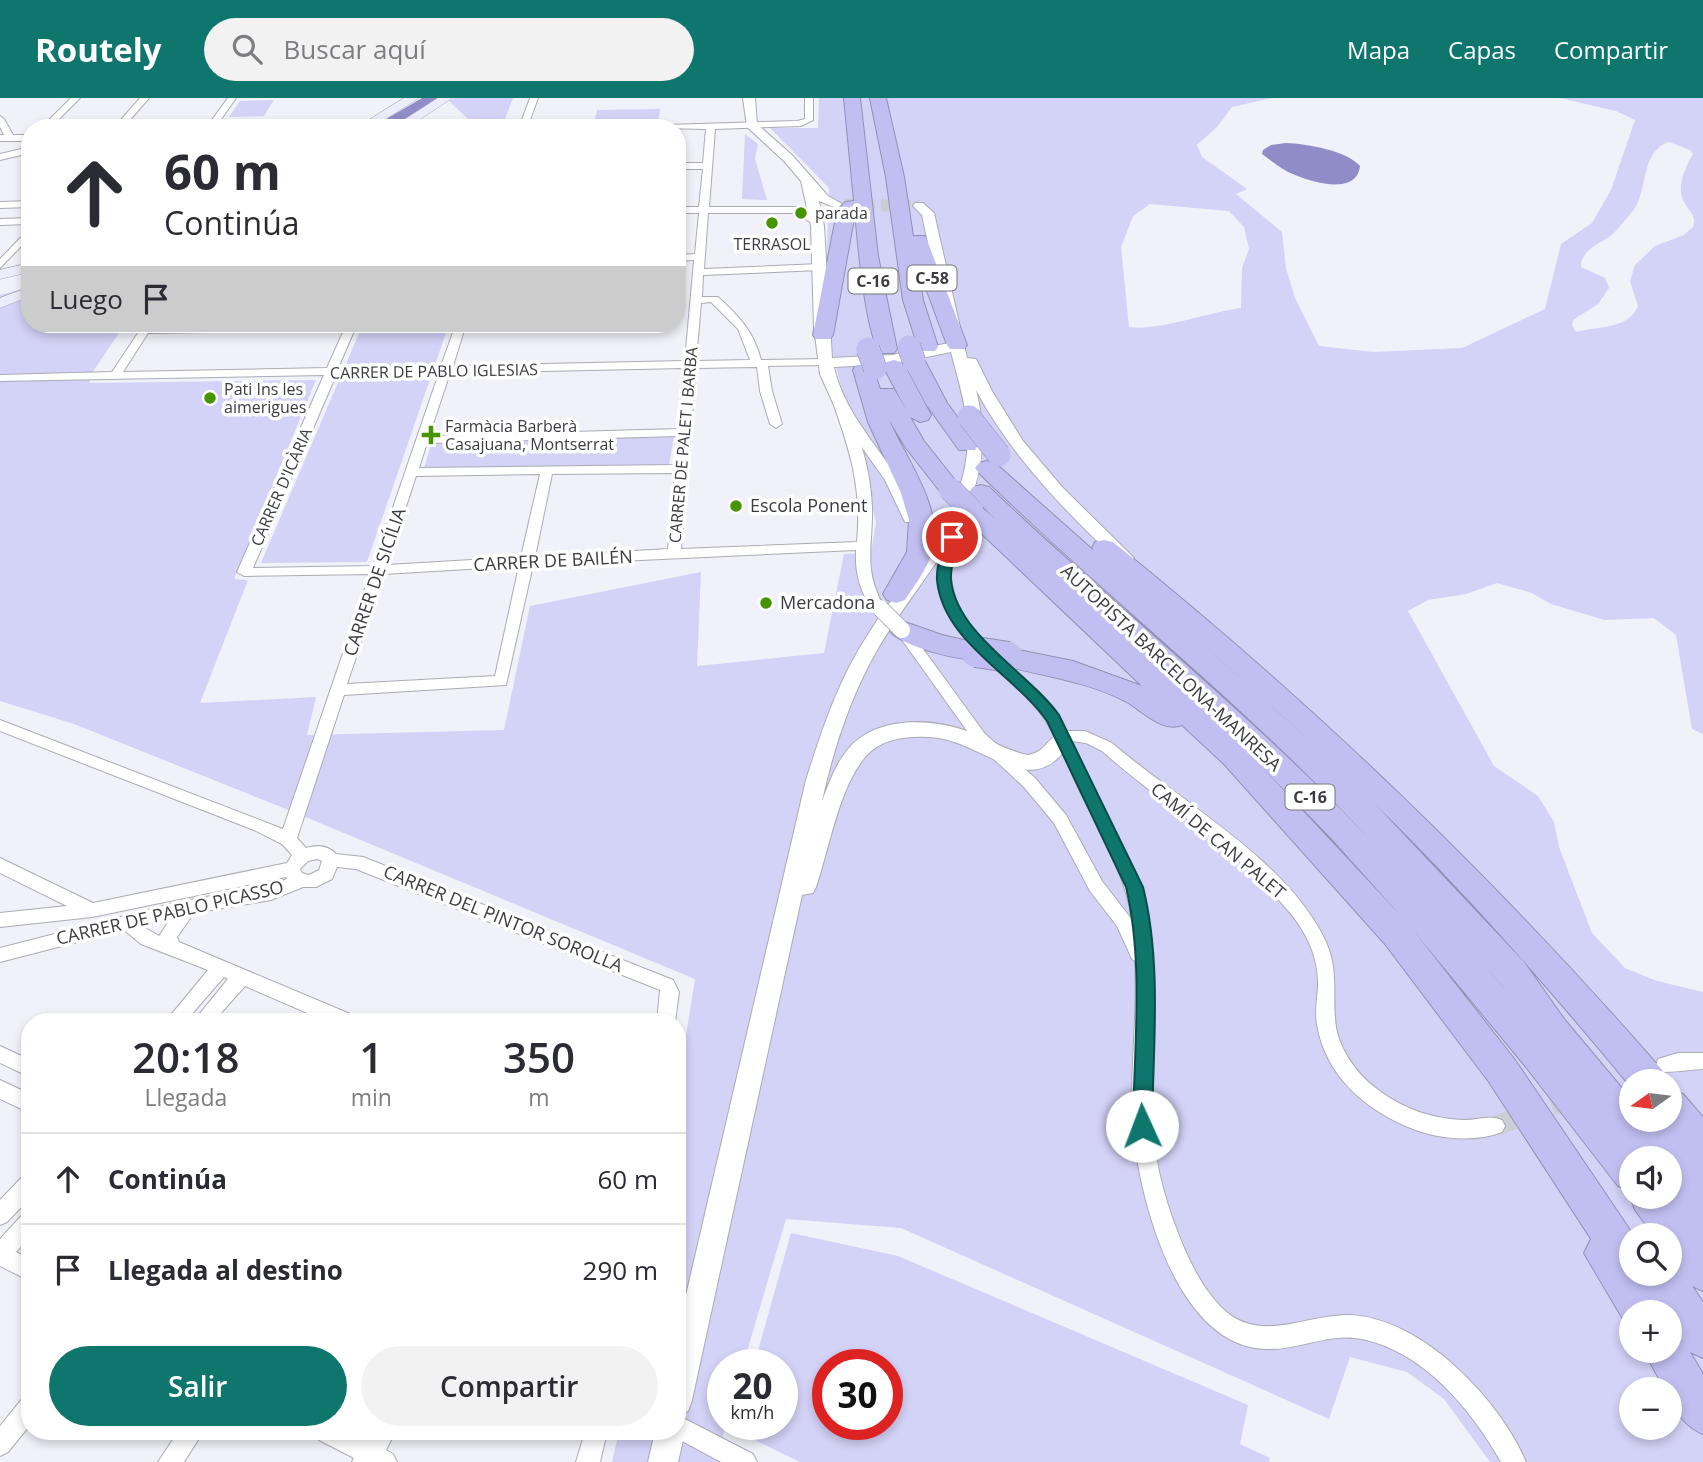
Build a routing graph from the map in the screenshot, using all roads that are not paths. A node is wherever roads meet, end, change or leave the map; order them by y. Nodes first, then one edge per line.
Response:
1 (76, 98) edge
2 (145, 98) edge
3 (232, 98) edge
4 (413, 98) edge
5 (446, 98) edge
6 (534, 98) edge
7 (750, 98) edge
8 (809, 98) edge
9 (842, 98) edge
10 (852, 98) edge
11 (865, 98) edge
12 (878, 98) edge
13 (0, 119) edge
14 (54, 119) edge
15 (126, 119) edge
16 (217, 119) edge
17 (377, 119) edge
18 (416, 119) edge
19 (526, 119) edge
20 (751, 125) junction
21 (711, 127) junction
22 (686, 128) edge
23 (0, 138) edge
24 (10, 138) junction
25 (21, 138) edge
26 (21, 152) edge
27 (0, 158) edge
28 (686, 166) edge
29 (708, 166) junction
30 (895, 177) junction
31 (807, 181) junction
32 (21, 204) edge
33 (0, 205) edge
34 (842, 206) junction
35 (686, 209) edge
36 (704, 209) junction
37 (910, 209) junction
38 (21, 221) edge
39 (0, 222) edge
40 (815, 224) junction
41 (21, 239) edge
42 (6, 252) edge
43 (700, 257) junction
44 (686, 258) edge
45 (0, 265) edge
46 (820, 267) junction
47 (21, 269) edge
48 (698, 272) junction
49 (0, 275) edge
50 (946, 288) junction
51 (21, 295) edge
52 (0, 303) edge
53 (693, 306) junction
54 (143, 333) edge
55 (348, 333) edge
56 (458, 333) edge
57 (957, 345) junction
58 (824, 348) junction
59 (887, 355) junction
60 (759, 363) junction
61 (690, 366) junction
62 (444, 371) junction
63 (330, 373) junction
64 (115, 376) junction
65 (0, 378) edge
66 (836, 393) junction
67 (776, 424) dead end
68 (684, 432) junction
69 (423, 440) junction
70 (681, 469) junction
71 (547, 470) junction
72 (412, 472) junction
73 (973, 486) junction
74 (862, 546) junction
75 (674, 553) junction
76 (527, 563) junction
77 (378, 570) junction
78 (244, 572) joint
79 (1167, 598) junction
80 (886, 599) junction
81 (892, 629) junction
82 (338, 690) junction
83 (0, 725) edge
84 (1062, 738) junction
85 (998, 755) junction
86 (288, 839) junction
87 (331, 860) junction
88 (0, 865) edge
89 (298, 869) junction
90 (189, 907) junction
91 (92, 910) junction
92 (0, 920) edge
93 (127, 922) junction
94 (173, 947) junction
95 (0, 955) edge
96 (222, 967) junction
97 (1512, 972) junction
98 (242, 976) junction
99 (774, 978) junction
100 (1144, 984) junction
101 (182, 1013) edge
102 (210, 1013) edge
103 (327, 1013) edge
104 (667, 1013) edge
105 (0, 1054) edge
106 (1703, 1061) edge
107 (21, 1064) edge
108 (1629, 1069) edge
109 (1639, 1069) edge
110 (1668, 1069) edge
111 (1502, 1071) junction
112 (0, 1089) edge
113 (21, 1100) edge
114 (1682, 1112) edge
115 (1682, 1120) edge
116 (1495, 1126) tunnel mouth
117 (1657, 1132) edge
118 (1703, 1132) edge
119 (1703, 1144) edge
120 (1647, 1146) edge
121 (1619, 1159) edge
122 (1703, 1187) edge
123 (1682, 1191) edge
124 (21, 1193) edge
125 (1658, 1209) edge
126 (0, 1216) edge
127 (1703, 1220) edge
128 (1623, 1223) edge
129 (21, 1231) edge
130 (1619, 1248) edge
131 (0, 1254) edge
132 (21, 1266) edge
133 (1703, 1271) edge
134 (1667, 1286) edge
135 (1634, 1300) edge
136 (1703, 1337) edge
137 (1682, 1354) edge
138 (686, 1361) edge
139 (1672, 1363) edge
140 (1703, 1392) edge
141 (1703, 1413) edge
142 (21, 1418) edge
143 (686, 1431) edge
144 (186, 1440) edge
145 (341, 1440) edge
146 (381, 1440) edge
147 (594, 1440) edge
148 (668, 1440) edge
149 (0, 1444) edge
150 (735, 1456) edge
151 (373, 1459) edge
152 (170, 1462) edge
153 (588, 1462) edge
154 (663, 1462) edge
155 (1514, 1462) edge

1 - 14 street
2 - 15 street
3 - 16 street
4 - 17 main road
5 - 18 main road
6 - 19 street
7 - 20 street
8 - 20 street
9 - 34 highway
10 - 59 highway, AUTOPISTA BARCELONA-MANRESA / C-16
11 - 59 highway, AUTOPISTA BARCELONA-MANRESA / C-16
12 - 30 highway, C-58
13 - 24 street
20 - 21 street
20 - 31 street
21 - 22 street
21 - 29 street, CARRER DE PALET I BARBA
23 - 24 street
24 - 25 street
26 - 27 street
28 - 29 street
29 - 36 street, CARRER DE PALET I BARBA
30 - 37 highway, C-58
30 - 57 highway, C-58
31 - 34 street
31 - 40 street
32 - 33 street
34 - 40 street
34 - 58 highway
34 - 59 highway
35 - 36 street
36 - 40 street
36 - 43 street, CARRER DE PALET I BARBA
37 - 50 street
37 - 59 highway
38 - 39 street
40 - 46 street
41 - 42 street
42 - 45 street
43 - 44 street
43 - 48 street, CARRER DE PALET I BARBA
46 - 48 street
46 - 58 street
47 - 49 main road
48 - 53 street, CARRER DE PALET I BARBA
50 - 57 street
50 - 79 street
51 - 52 main road
53 - 60 street
53 - 61 street, CARRER DE PALET I BARBA
54 - 64 street
55 - 63 street, CARRER D'ICÀRIA
56 - 62 street, CARRER DE SICÍLIA
57 - 59 street
57 - 73 street, C-58
58 - 59 street
58 - 60 street, CARRER DE PABLO IGLESIAS
58 - 66 street
59 - 73 highway, AUTOPISTA BARCELONA-MANRESA / C-16
59 - 73 highway
59 - 73 highway, bridge
59 - 80 highway
60 - 61 street, CARRER DE PABLO IGLESIAS
60 - 67 street
61 - 62 street, CARRER DE PABLO IGLESIAS
61 - 68 street, CARRER DE PALET I BARBA
62 - 63 street, CARRER DE PABLO IGLESIAS
62 - 69 street, CARRER DE SICÍLIA
63 - 64 street, CARRER DE PABLO IGLESIAS
63 - 78 street, CARRER D'ICÀRIA
64 - 65 street, CARRER DE PABLO IGLESIAS
66 - 74 street
66 - 80 street
68 - 69 street
68 - 70 street, CARRER DE PALET I BARBA
69 - 72 street, CARRER DE SICÍLIA
70 - 71 street
70 - 75 street, CARRER DE PALET I BARBA
71 - 72 street
71 - 76 street
72 - 77 street, CARRER DE SICÍLIA
73 - 79 highway
73 - 81 street, C-58
73 - 84 street
73 - 97 highway, AUTOPISTA BARCELONA-MANRESA / C-16
73 - 111 highway
73 - 121 highway, AUTOPISTA BARCELONA-MANRESA / C-16
74 - 75 street, CARRER DE BAILÉN
74 - 80 street
75 - 76 street, CARRER DE BAILÉN
76 - 77 street, CARRER DE BAILÉN
76 - 82 street
77 - 78 street, CARRER DE BAILÉN
77 - 82 street, CARRER DE SICÍLIA
79 - 109 highway
80 - 81 street, C-58
81 - 85 street
81 - 99 street, C-58
81 - 135 highway
82 - 86 street, CARRER DE SICÍLIA
83 - 86 street
84 - 85 street
84 - 100 street
84 - 116 street, CAMÍ DE CAN PALET
85 - 99 street
85 - 100 street
86 - 89 street
87 - 89 street, CARRER DEL PINTOR SOROLLA
87 - 89 street
87 - 104 street, CARRER DEL PINTOR SOROLLA
88 - 91 street
89 - 90 street, CARRER DE PABLO PICASSO
89 - 91 street, CARRER DE PABLO PICASSO
90 - 93 street, CARRER DE PABLO PICASSO
90 - 94 street
91 - 92 street, CARRER DE PABLO PICASSO
93 - 94 street
93 - 95 street, CARRER DE PABLO PICASSO
94 - 96 street
96 - 98 street
96 - 101 street
97 - 108 highway
97 - 120 highway, AUTOPISTA BARCELONA-MANRESA / C-16
98 - 102 street
98 - 103 street
99 - 138 street, C-58
100 - 155 street
105 - 107 street
106 - 110 street
111 - 128 highway
111 - 130 highway
112 - 113 street
114 - 118 highway
115 - 119 highway
117 - 122 highway
123 - 127 highway
124 - 126 street
125 - 133 highway
129 - 131 street
131 - 132 street
134 - 136 highway
137 - 140 highway
139 - 141 highway
142 - 149 street
143 - 150 street
144 - 152 street
145 - 151 street
146 - 151 street
147 - 153 street
148 - 154 street

